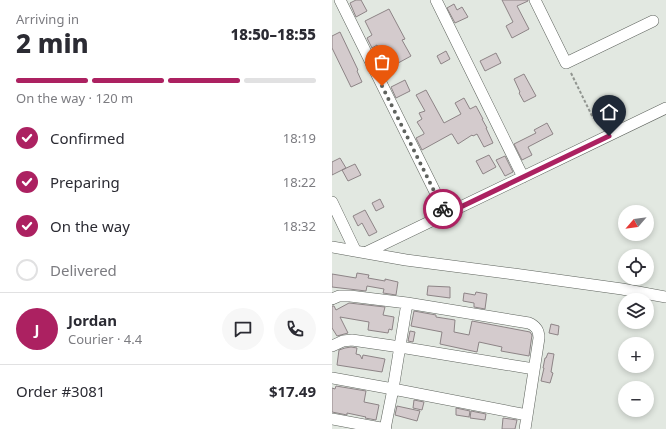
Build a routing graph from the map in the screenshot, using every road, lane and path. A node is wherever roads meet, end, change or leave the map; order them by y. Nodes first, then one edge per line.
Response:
1 (340, 0) edge
2 (436, 0) edge
3 (535, 0) edge
4 (653, 21) dead end
5 (566, 63) junction
6 (666, 108) edge
7 (593, 118) dead end
8 (523, 177) junction
9 (332, 202) edge
10 (446, 214) junction
11 (332, 247) edge
12 (355, 250) junction
13 (367, 252) junction
14 (666, 297) edge
15 (332, 299) edge
16 (407, 303) junction
17 (332, 346) edge
18 (400, 347) junction
19 (534, 369) junction
20 (332, 378) edge
21 (393, 388) junction
22 (527, 415) junction
23 (332, 419) edge
24 (385, 429) edge
25 (525, 429) edge

1 - 10 street
2 - 8 street
3 - 5 street
4 - 5 street
5 - 7 path
6 - 8 street
8 - 10 street
9 - 12 street
10 - 13 street
11 - 12 street
12 - 13 street
13 - 14 street
15 - 16 street
16 - 18 street
16 - 19 street
17 - 18 street
18 - 19 street
18 - 21 street
19 - 22 street
20 - 21 street
21 - 22 street
21 - 24 street
22 - 25 street
23 - 24 street

